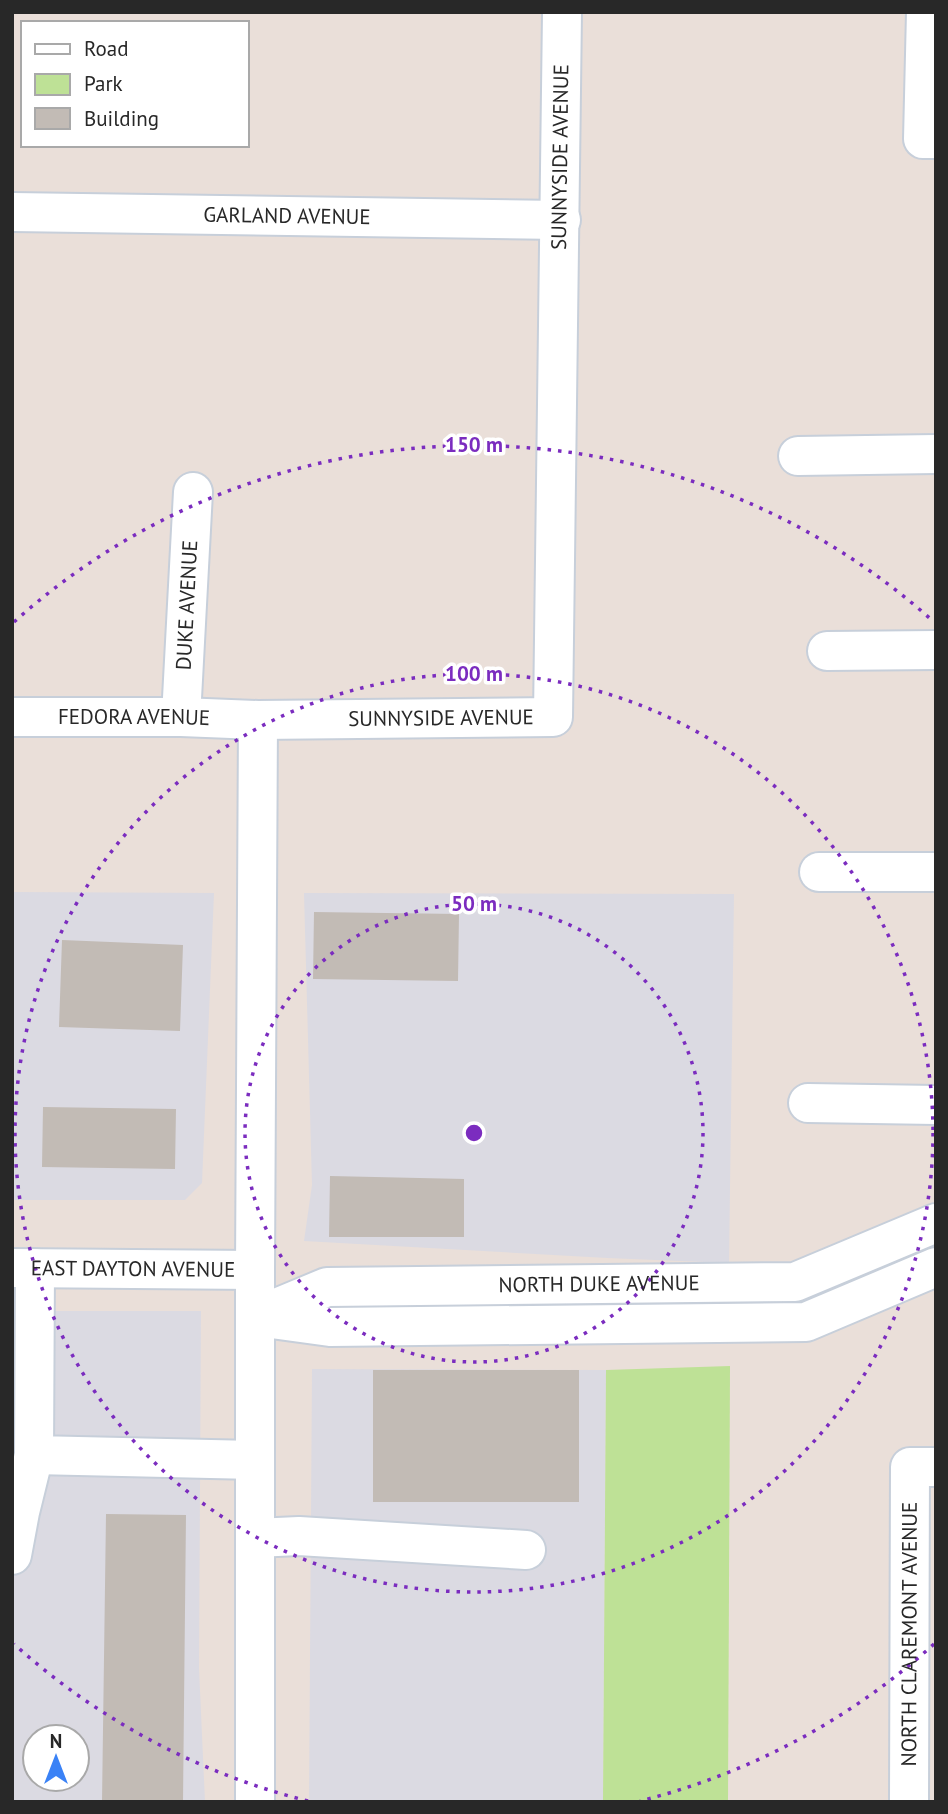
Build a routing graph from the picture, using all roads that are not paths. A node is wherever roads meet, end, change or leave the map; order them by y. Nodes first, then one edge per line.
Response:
1 (562, 12) edge
2 (926, 12) edge
3 (929, 139) edge
4 (12, 212) edge
5 (561, 220) junction
6 (936, 454) edge
7 (798, 456) dead end
8 (193, 492) dead end
9 (936, 650) edge
10 (827, 651) dead end
11 (12, 717) edge
12 (181, 717) junction
13 (258, 720) junction
14 (819, 872) dead end
15 (936, 872) edge
16 (808, 1103) dead end
17 (936, 1105) edge
18 (936, 1223) edge
19 (936, 1267) edge
20 (24, 1268) edge
21 (255, 1270) junction
22 (255, 1317) junction
23 (34, 1455) junction
24 (255, 1460) junction
25 (923, 1468) edge
26 (255, 1538) junction
27 (526, 1550) dead end
28 (12, 1555) edge
29 (255, 1802) edge
30 (909, 1802) edge

1 - 5 street, SUNNYSIDE AVENUE
2 - 3 street
4 - 5 street, GARLAND AVENUE
5 - 13 street, SUNNYSIDE AVENUE
6 - 7 street
8 - 12 street, DUKE AVENUE
9 - 10 street
11 - 12 street, FEDORA AVENUE
12 - 13 street, FEDORA AVENUE
13 - 21 street
14 - 15 street
16 - 17 street
18 - 22 street, NORTH DUKE AVENUE
19 - 22 street, NORTH DUKE AVENUE
20 - 21 street, EAST DAYTON AVENUE
20 - 23 street
21 - 22 street
22 - 24 street
23 - 24 street
23 - 28 street
24 - 26 street
25 - 30 street, NORTH CLAREMONT AVENUE
26 - 27 street
26 - 29 street

